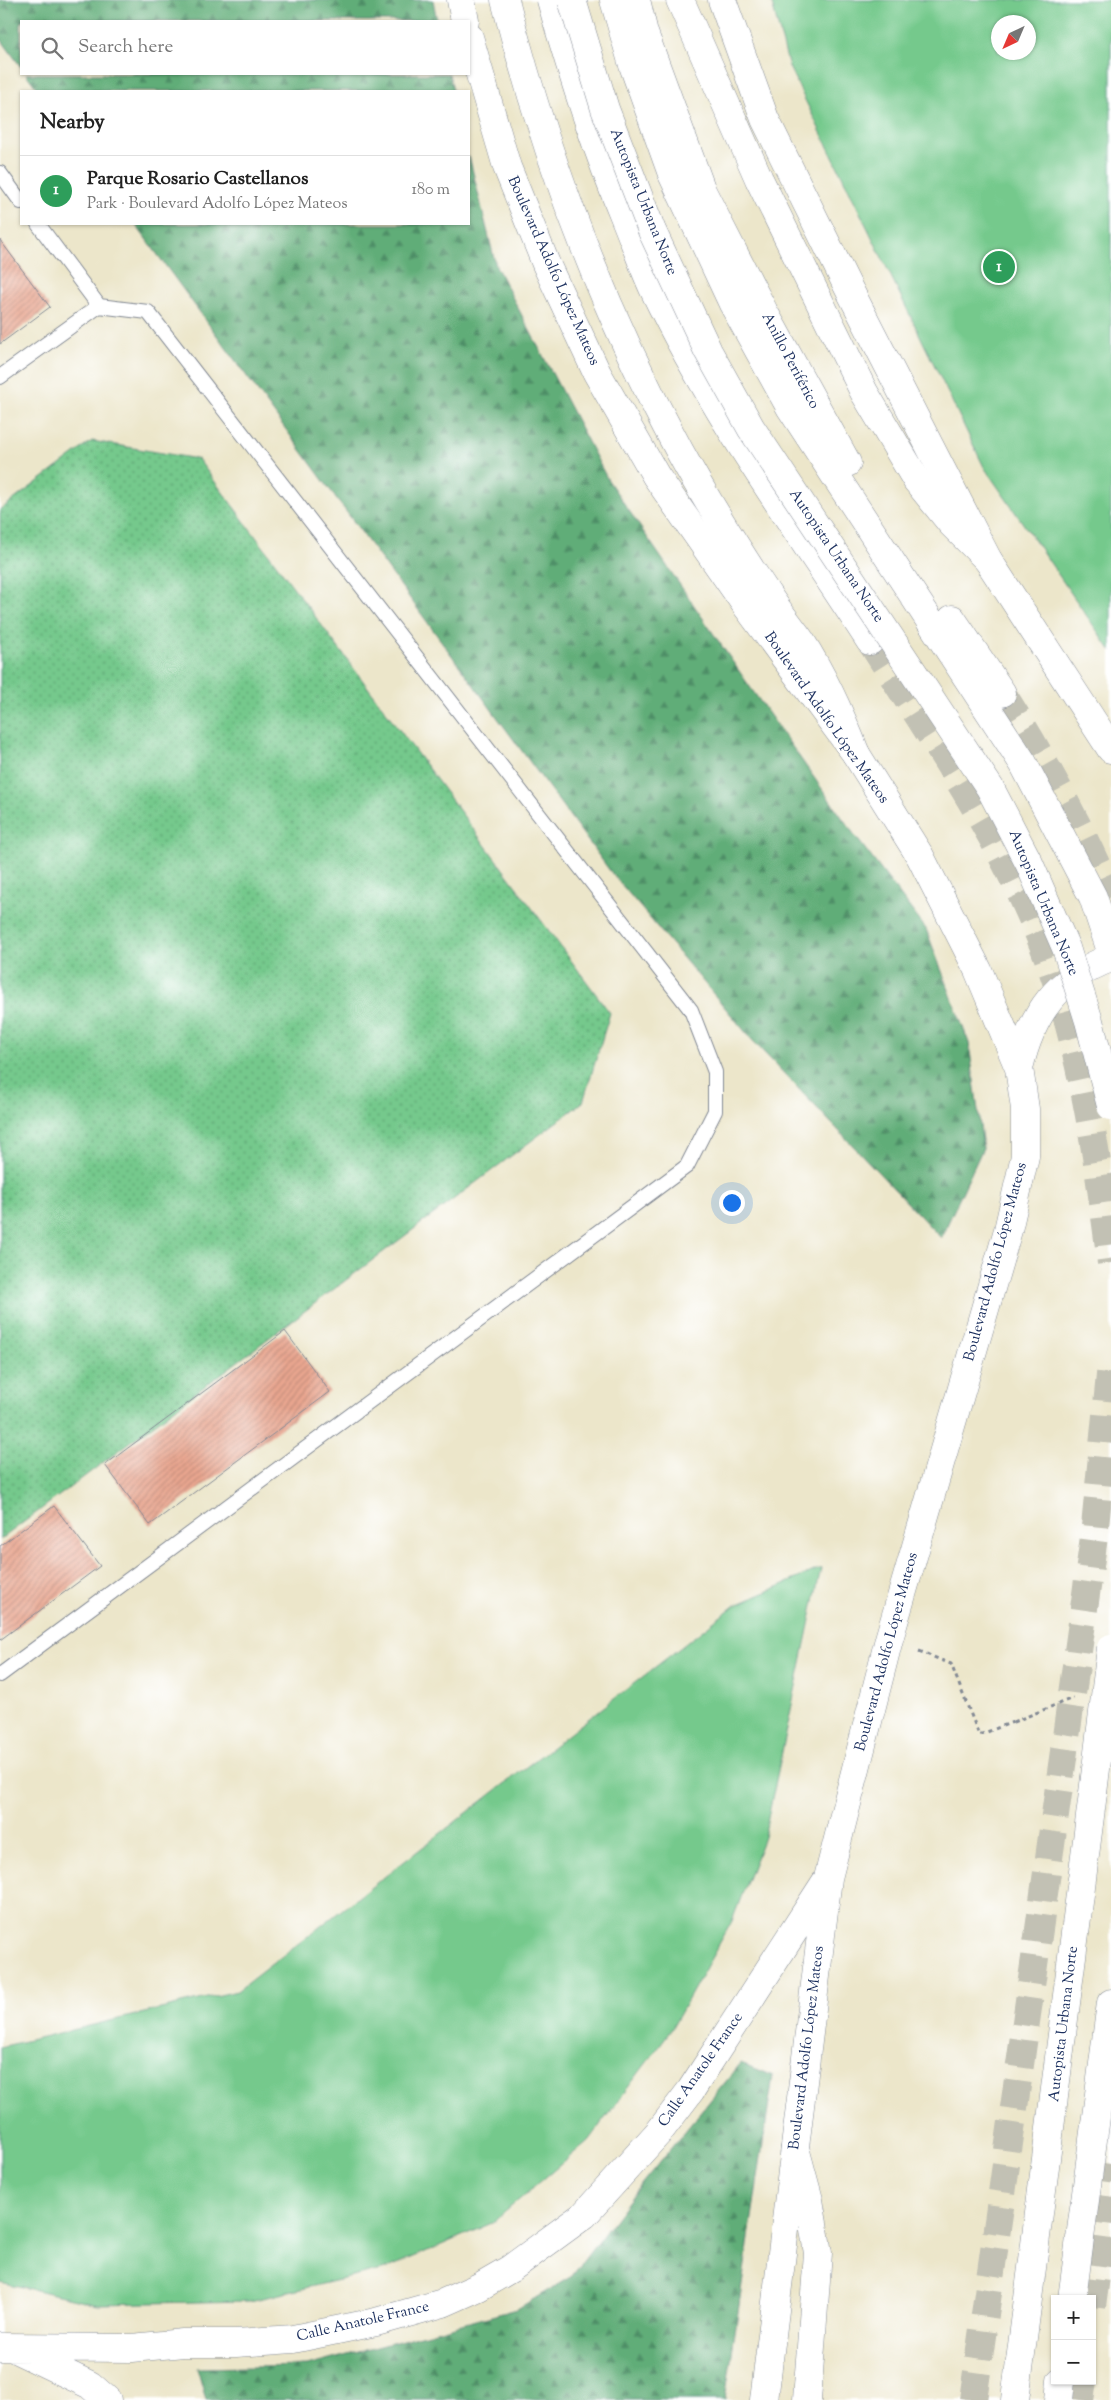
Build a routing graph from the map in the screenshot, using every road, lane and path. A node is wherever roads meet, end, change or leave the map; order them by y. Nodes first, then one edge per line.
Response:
1 (461, 0) edge
2 (505, 0) edge
3 (551, 0) edge
4 (572, 0) edge
5 (614, 0) edge
6 (636, 0) edge
7 (680, 0) edge
8 (722, 0) edge
9 (465, 20) edge
10 (470, 40) edge
11 (0, 173) edge
12 (20, 201) edge
13 (39, 225) edge
14 (99, 306) junction
15 (0, 377) edge
16 (988, 560) junction
17 (870, 641) tunnel mouth
18 (1002, 693) tunnel mouth
19 (1111, 749) edge
20 (856, 754) junction
21 (1111, 952) edge
22 (1111, 958) edge
23 (1019, 1068) junction
24 (1111, 1106) edge
25 (888, 1639) junction
26 (1111, 1648) edge
27 (0, 1675) edge
28 (1075, 1697) dead end
29 (828, 1878) junction
30 (1111, 2003) edge
31 (795, 2148) junction
32 (1073, 2295) edge
33 (5, 2347) edge
34 (1061, 2385) edge
35 (107, 2400) edge
36 (764, 2400) edge
37 (808, 2400) edge
38 (1015, 2400) edge
39 (1059, 2400) edge

1 - 9 main road
2 - 20 main road
3 - 17 main road
4 - 24 main road, Autopista Urbana Norte, bridge
5 - 21 main road
6 - 18 main road, Anillo Periférico
7 - 16 main road
8 - 16 main road
10 - 20 main road, Boulevard Adolfo López Mateos
11 - 12 lane
13 - 14 lane
14 - 15 lane
14 - 27 lane
16 - 19 main road
20 - 23 main road, Boulevard Adolfo López Mateos
22 - 23 main road
23 - 25 main road, Boulevard Adolfo López Mateos
25 - 28 path, bridge
25 - 29 main road, Boulevard Adolfo López Mateos
26 - 38 main road, Autopista Urbana Norte, bridge
29 - 31 main road, Boulevard Adolfo López Mateos
29 - 33 main road, Calle Anatole France
30 - 32 main road
31 - 36 main road, Boulevard Adolfo López Mateos
31 - 37 main road
33 - 35 main road
34 - 39 main road

